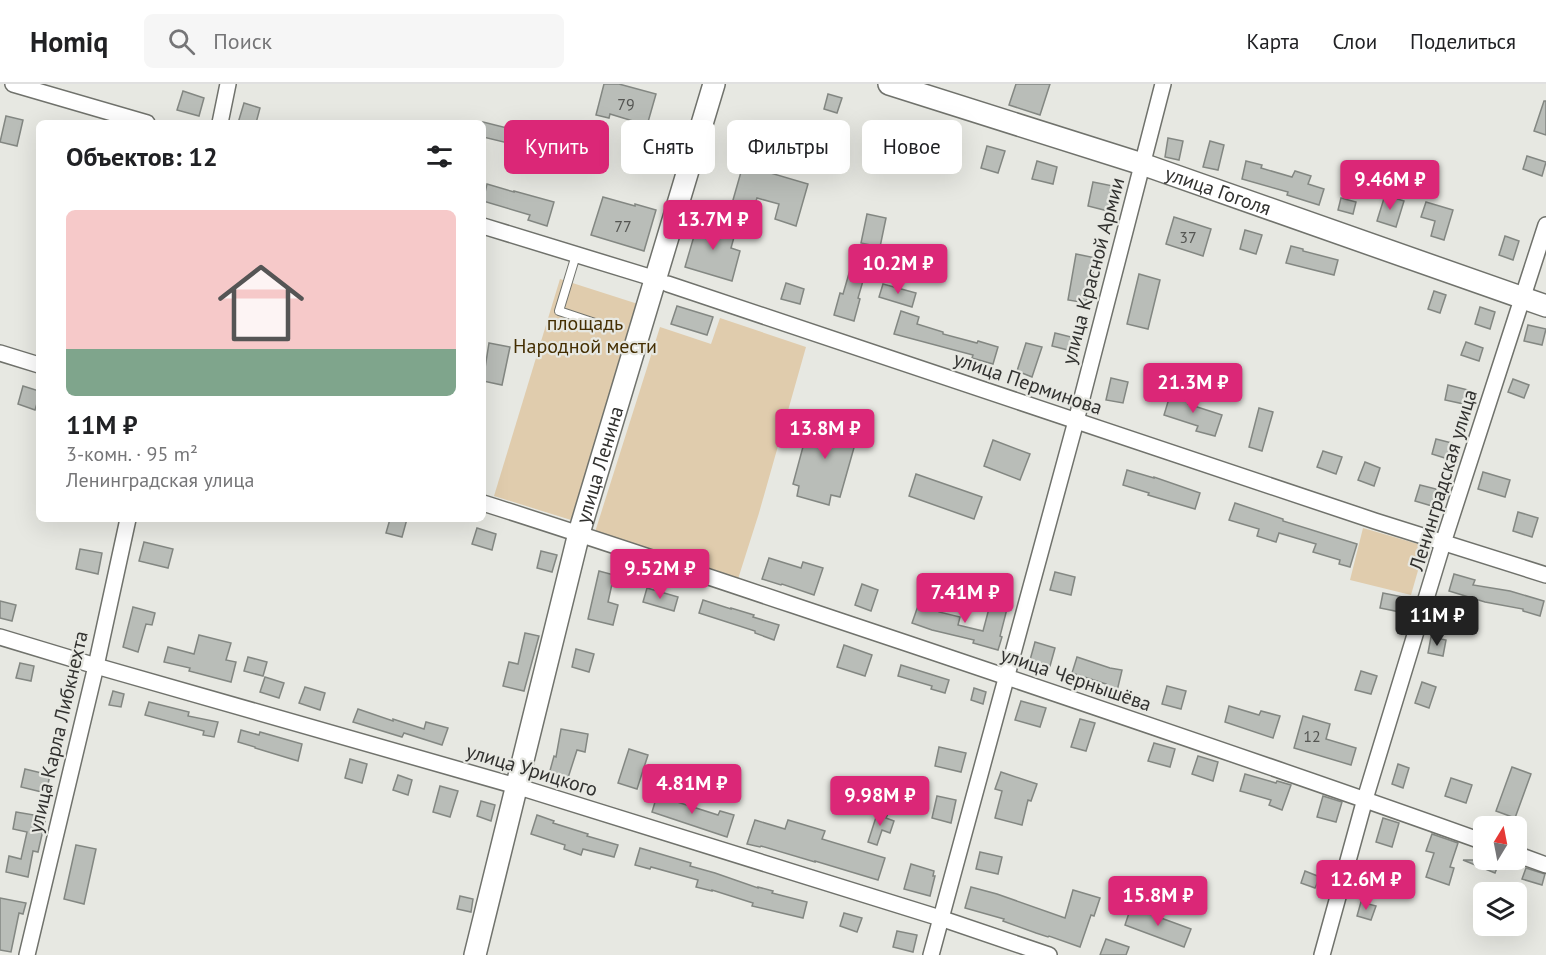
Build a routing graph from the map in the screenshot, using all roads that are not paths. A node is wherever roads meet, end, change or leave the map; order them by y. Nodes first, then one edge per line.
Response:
1 (13, 84) edge
2 (228, 84) edge
3 (714, 84) edge
4 (889, 84) edge
5 (1163, 84) edge
6 (137, 120) edge
7 (221, 120) edge
8 (1142, 164) junction
9 (1546, 225) edge
10 (486, 227) edge
11 (576, 255) junction
12 (662, 282) junction
13 (1522, 298) junction
14 (1546, 306) edge
15 (596, 323) dead end
16 (0, 353) edge
17 (36, 364) edge
18 (1076, 421) junction
19 (486, 504) edge
20 (127, 522) edge
21 (579, 533) junction
22 (1443, 543) junction
23 (1546, 575) edge
24 (0, 637) edge
25 (96, 666) junction
26 (1007, 677) junction
27 (516, 786) junction
28 (1365, 799) junction
29 (1473, 838) edge
30 (1527, 858) edge
31 (1546, 865) edge
32 (940, 918) junction
33 (27, 955) edge
34 (475, 955) edge
35 (931, 955) edge
36 (1049, 955) edge
37 (1322, 955) edge

1 - 6 street
2 - 7 street
3 - 12 street, улица Ленина
4 - 8 street, улица Гоголя
5 - 8 street, улица Красной Армии
8 - 13 street, улица Гоголя
8 - 18 street, улица Красной Армии
9 - 13 street, Ленинградская улица
10 - 11 street, улица Перминова
11 - 12 street, улица Перминова
11 - 15 lane
12 - 18 street, улица Перминова
12 - 21 street, улица Ленина
13 - 14 street, улица Гоголя
13 - 22 street, Ленинградская улица
16 - 17 street
18 - 22 street, улица Перминова
18 - 26 street, улица Красной Армии
19 - 21 street, улица Чернышёва
20 - 25 street, улица Карла Либкнехта
21 - 26 street, улица Чернышёва
21 - 27 street, улица Ленина
22 - 23 street, улица Перминова
22 - 28 street, Ленинградская улица
24 - 25 street, улица Урицкого
25 - 27 street, улица Урицкого
25 - 33 street, улица Карла Либкнехта
26 - 28 street, улица Чернышёва
26 - 32 street, улица Красной Армии
27 - 32 street, улица Урицкого
27 - 34 street, улица Ленина
28 - 29 street, улица Чернышёва
28 - 37 street, Ленинградская улица
30 - 31 street
32 - 35 street, улица Красной Армии
32 - 36 street, улица Урицкого

